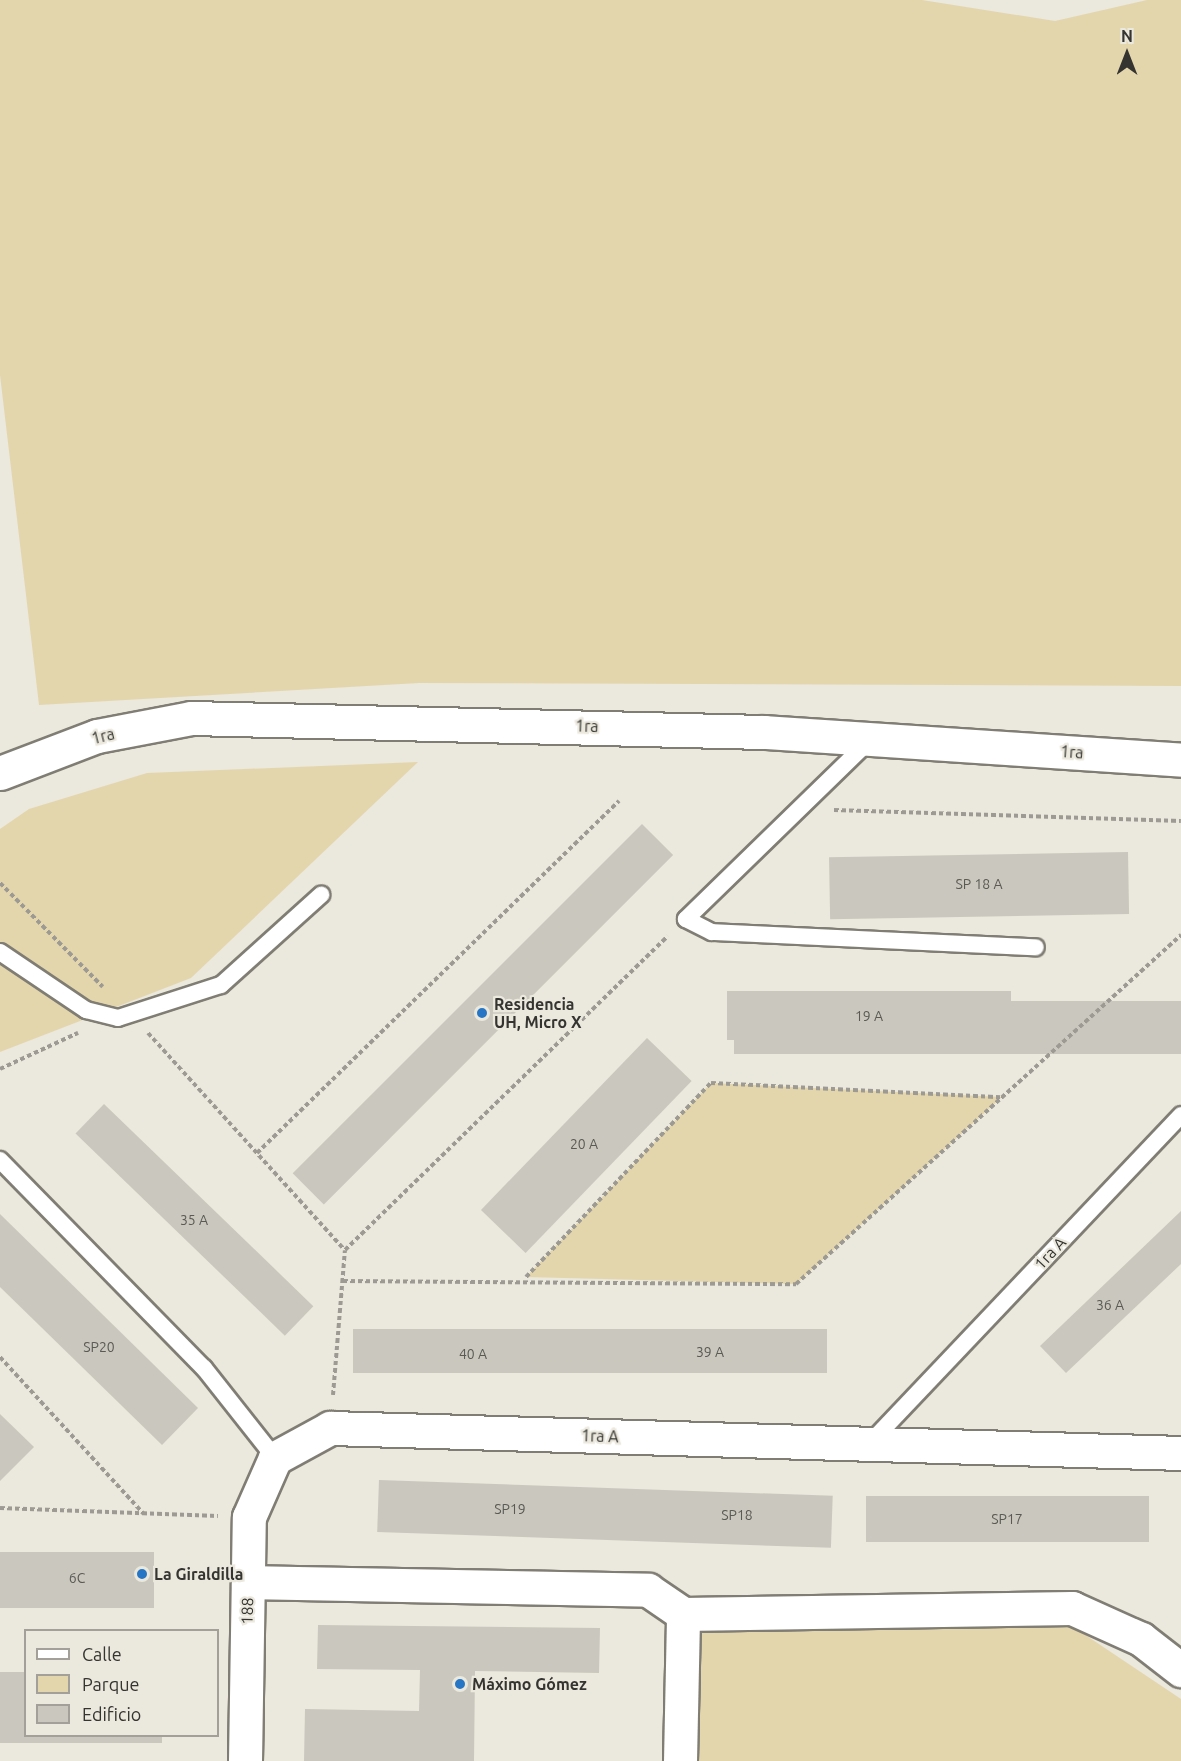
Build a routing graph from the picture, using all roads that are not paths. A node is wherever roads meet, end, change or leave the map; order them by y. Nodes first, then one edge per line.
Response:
1 (871, 739) junction
2 (1181, 760) edge
3 (0, 773) edge
4 (321, 895) dead end
5 (1036, 947) dead end
6 (0, 952) edge
7 (1181, 1114) edge
8 (0, 1160) edge
9 (869, 1444) junction
10 (1181, 1453) edge
11 (275, 1458) junction
12 (248, 1582) junction
13 (683, 1614) junction
14 (1181, 1670) edge
15 (245, 1761) edge
16 (680, 1761) edge

1 - 2 street, 1ra
1 - 3 street, 1ra
1 - 5 lane
4 - 6 lane
7 - 9 lane, 1ra A
8 - 11 lane
9 - 10 street, 1ra A
9 - 11 street, 1ra A
11 - 12 street, 188
12 - 13 street
12 - 15 street, 188
13 - 14 street
13 - 16 street

